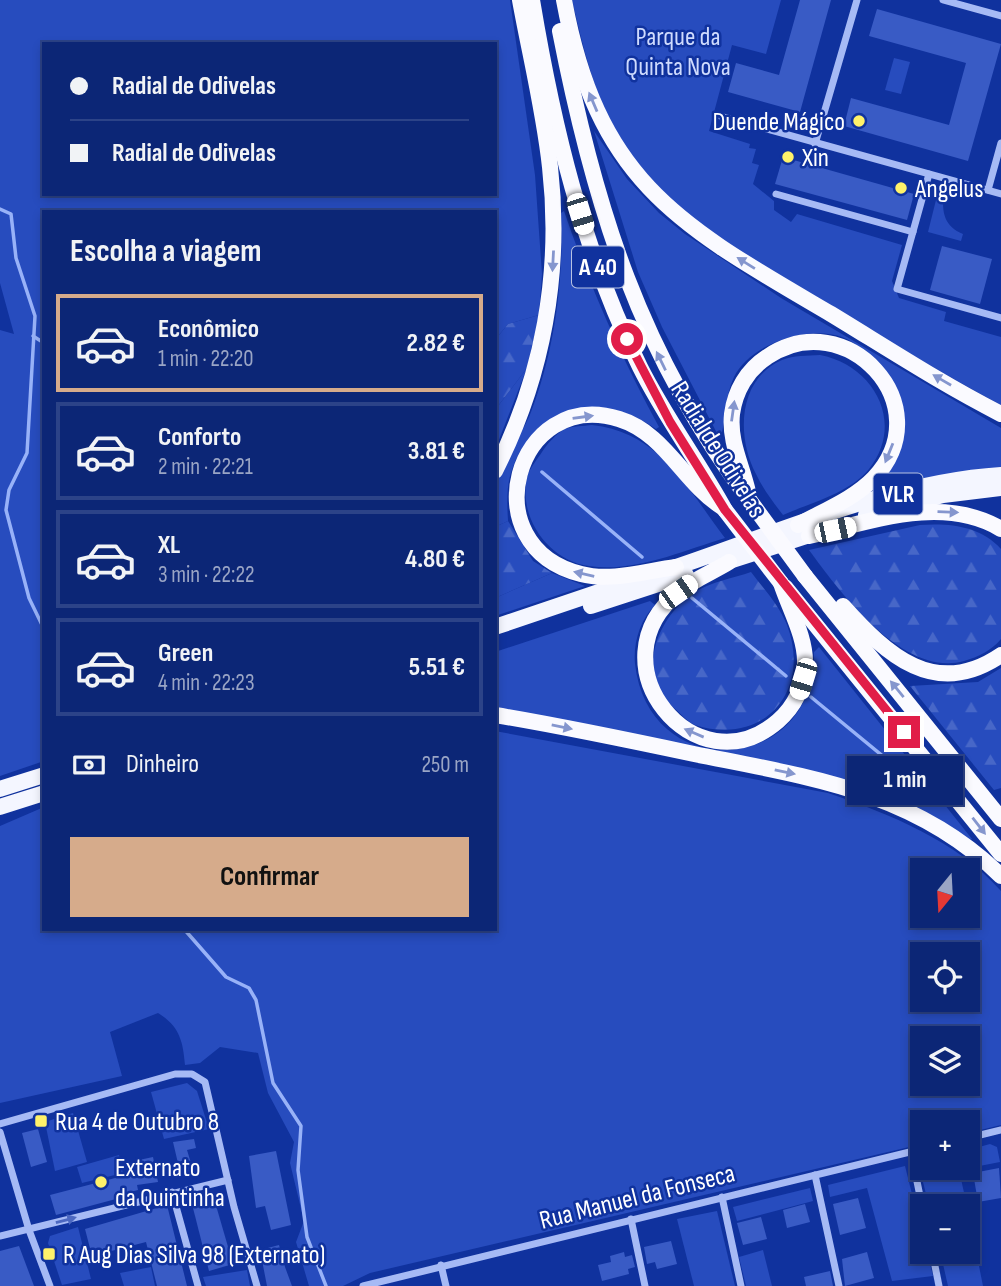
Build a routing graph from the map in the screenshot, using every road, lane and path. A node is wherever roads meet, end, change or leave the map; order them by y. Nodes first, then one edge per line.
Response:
1 (520, 0) edge
2 (532, 0) edge
3 (554, 0) edge
4 (564, 0) edge
5 (857, 0) edge
6 (943, 0) edge
7 (1001, 16) edge
8 (720, 116) dead end
9 (1001, 143) edge
10 (815, 144) junction
11 (929, 174) junction
12 (988, 190) junction
13 (776, 194) dead end
14 (1001, 194) edge
15 (913, 232) junction
16 (1001, 318) edge
17 (1001, 414) edge
18 (497, 467) edge
19 (1001, 475) edge
20 (1001, 488) edge
21 (750, 501) junction
22 (725, 510) junction
23 (1001, 529) edge
24 (803, 530) junction
25 (729, 562) junction
26 (676, 567) junction
27 (805, 576) junction
28 (781, 583) junction
29 (497, 625) edge
30 (497, 637) edge
31 (1001, 655) edge
32 (497, 715) edge
33 (42, 776) edge
34 (0, 789) edge
35 (42, 794) edge
36 (0, 807) edge
37 (1001, 819) edge
38 (1001, 854) edge
39 (1001, 876) edge
40 (0, 1124) edge
41 (1001, 1130) edge
42 (0, 1132) edge
43 (980, 1135) edge
44 (910, 1152) edge
45 (815, 1175) junction
46 (228, 1180) junction
47 (172, 1192) junction
48 (722, 1197) junction
49 (631, 1219) junction
50 (29, 1230) junction
51 (0, 1236) edge
52 (935, 1264) edge
53 (441, 1265) junction
54 (50, 1286) edge
55 (198, 1286) edge
56 (257, 1286) edge
57 (363, 1286) edge
58 (446, 1286) edge
59 (645, 1286) edge
60 (741, 1286) edge
61 (839, 1286) edge
62 (940, 1286) edge

1 -> 18 highway
2 - 22 highway, Radial de Odivelas / A 40
21 -> 3 highway, Radial de Odivelas / A 40
17 -> 4 highway
5 - 10 street
6 - 7 street
8 - 10 street
9 - 12 street
10 - 11 street
11 - 12 street
11 - 15 street
12 - 14 street
13 - 15 street
15 - 16 street
19 - 24 main road, VLR
20 - 24 main road, VLR
21 -> 24 highway
21 - 27 highway, Radial de Odivelas / A 40, bridge
26 -> 22 highway
22 - 28 highway, Radial de Odivelas / A 40, bridge
24 -> 23 highway
24 - 25 main road, VLR
24 - 26 main road, VLR
28 -> 25 highway
25 - 30 main road
26 - 29 main road
27 - 31 highway
37 -> 27 highway, Radial de Odivelas / A 40
28 -> 38 highway, Radial de Odivelas / A 40
32 -> 39 highway
33 - 34 main road
35 - 36 main road
40 - 46 street
41 - 43 street
42 - 50 street
44 - 45 street, Rua Manuel da Fonseca
45 - 48 street, Rua Manuel da Fonseca
45 - 61 street
46 - 47 street
46 - 56 street
50 -> 47 street
47 - 55 street
48 - 49 street, Rua Manuel da Fonseca
48 - 60 street
49 - 53 street, Rua Manuel da Fonseca
49 - 59 street
50 - 51 street
50 - 54 street
52 - 62 street
53 - 57 street, Rua Manuel da Fonseca
53 - 58 street

